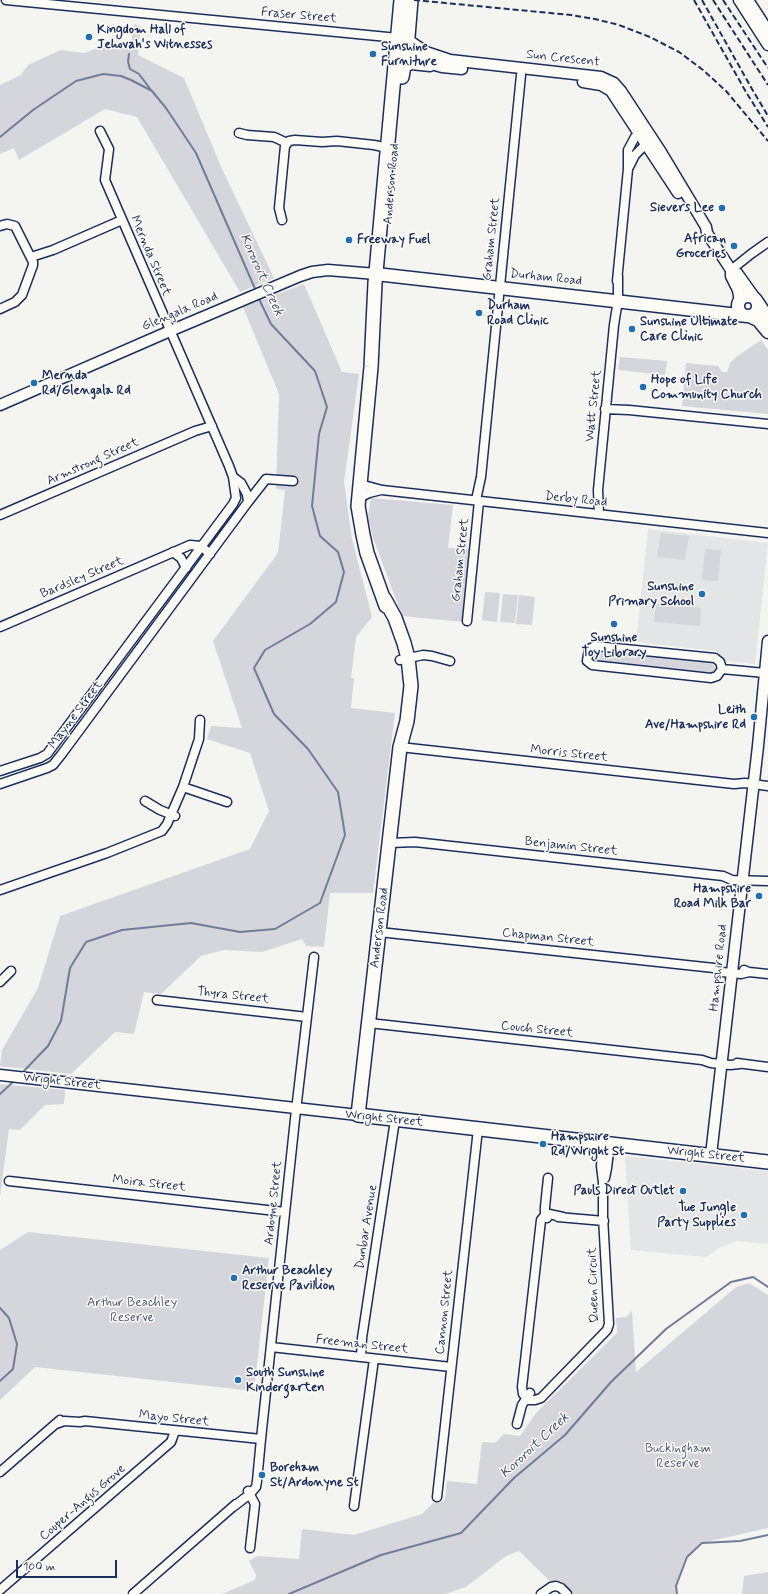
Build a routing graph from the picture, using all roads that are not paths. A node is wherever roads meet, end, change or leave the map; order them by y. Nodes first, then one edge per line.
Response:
1 (6, 0) edge
2 (395, 0) edge
3 (401, 0) edge
4 (411, 0) edge
5 (739, 0) edge
6 (748, 0) edge
7 (400, 18) junction
8 (768, 31) edge
9 (404, 38) junction
10 (768, 45) edge
11 (442, 67) junction
12 (404, 68) junction
13 (521, 72) junction
14 (100, 131) dead end
15 (642, 131) junction
16 (239, 133) dead end
17 (287, 143) junction
18 (650, 143) junction
19 (391, 149) junction
20 (628, 169) junction
21 (122, 220) junction
22 (282, 220) dead end
23 (0, 226) edge
24 (768, 242) edge
25 (32, 260) junction
26 (730, 268) junction
27 (380, 274) junction
28 (499, 287) junction
29 (616, 300) junction
30 (740, 302) junction
31 (757, 302) junction
32 (0, 309) edge
33 (704, 311) junction
34 (748, 316) junction
35 (768, 318) edge
36 (170, 330) junction
37 (768, 332) edge
38 (0, 405) edge
39 (606, 407) junction
40 (211, 424) junction
41 (768, 424) edge
42 (233, 477) junction
43 (293, 480) dead end
44 (360, 484) junction
45 (382, 490) junction
46 (359, 498) junction
47 (479, 501) junction
48 (248, 502) junction
49 (596, 514) junction
50 (0, 515) edge
51 (225, 515) junction
52 (234, 522) junction
53 (768, 534) edge
54 (201, 546) junction
55 (173, 552) junction
56 (210, 554) junction
57 (186, 568) junction
58 (467, 621) dead end
59 (142, 625) junction
60 (0, 627) edge
61 (151, 634) junction
62 (768, 641) edge
63 (404, 659) junction
64 (450, 661) dead end
65 (722, 669) junction
66 (765, 673) junction
67 (765, 714) edge
68 (200, 720) dead end
69 (401, 744) junction
70 (0, 772) edge
71 (0, 784) edge
72 (753, 786) junction
73 (768, 788) edge
74 (181, 790) junction
75 (145, 801) dead end
76 (227, 802) dead end
77 (173, 815) junction
78 (390, 839) junction
79 (742, 878) junction
80 (765, 881) edge
81 (0, 890) edge
82 (379, 932) junction
83 (314, 957) dead end
84 (732, 970) junction
85 (12, 971) dead end
86 (768, 974) edge
87 (0, 982) edge
88 (157, 1000) dead end
89 (307, 1017) junction
90 (369, 1023) junction
91 (721, 1062) junction
92 (768, 1067) edge
93 (0, 1075) edge
94 (296, 1108) junction
95 (358, 1116) junction
96 (395, 1120) junction
97 (478, 1129) junction
98 (607, 1144) junction
99 (711, 1155) junction
100 (768, 1162) edge
101 (548, 1178) dead end
102 (9, 1181) dead end
103 (285, 1212) junction
104 (546, 1217) junction
105 (604, 1219) junction
106 (271, 1348) junction
107 (359, 1357) junction
108 (374, 1359) junction
109 (451, 1367) junction
110 (528, 1395) junction
111 (517, 1424) dead end
112 (172, 1431) junction
113 (261, 1439) junction
114 (0, 1472) edge
115 (246, 1495) junction
116 (437, 1497) dead end
117 (354, 1506) dead end
118 (250, 1548) dead end
119 (0, 1590) edge
120 (133, 1594) edge
121 (542, 1594) edge
122 (567, 1594) edge

1 - 9 street, Fraser Street
2 - 7 street
3 - 7 main road, Anderson Road
4 - 9 main road, Anderson Road
5 - 10 street
6 - 8 street
7 - 9 main road, Anderson Road
9 - 11 street, Sun Crescent
9 - 12 main road, Anderson Road
9 - 13 street, Sun Crescent
9 - 19 main road, Anderson Road
11 - 12 street
11 - 13 street, Sun Crescent
12 - 19 main road, Anderson Road
13 - 15 street, Sun Crescent
13 - 28 street, Graham Street
14 - 21 street, Mernda Street
15 - 18 street, Sun Crescent
15 - 20 street, Watt Street
16 - 17 street
17 - 19 street
17 - 22 street
18 - 20 street, Watt Street
18 - 26 street, Sun Crescent
19 - 27 main road, Anderson Road
20 - 29 street, Watt Street
21 - 25 street
21 - 36 street, Mernda Street
23 - 25 street
24 - 26 street
25 - 32 street
26 - 30 street, Sun Crescent
26 - 31 street, Sun Crescent
27 - 28 main road, Durham Road
27 - 36 street, Glengala Road
27 - 44 main road, Anderson Road
28 - 29 main road, Durham Road
28 - 47 street, Graham Street
29 - 33 main road, Durham Road
29 - 39 street, Watt Street
30 - 31 main road
30 - 33 main road, Durham Road
30 - 34 main road
31 - 34 main road
31 - 35 main road, Sun Crescent
33 - 34 main road, Durham Road
34 - 37 main road
36 - 38 street, Glengala Road
36 - 40 street, Mernda Street
39 - 41 street
39 - 49 street, Watt Street
40 - 42 street, Mernda Street
40 - 50 street, Armstrong Street
42 - 48 street
42 - 51 street, Mayne Street
43 - 48 street, Mayne Street
44 - 45 street, Derby Road
44 - 46 main road, Anderson Road
45 - 46 street, Derby Road
45 - 47 street, Derby Road
46 - 63 main road, Anderson Road
47 - 49 street, Derby Road
47 - 58 street, Graham Street
48 - 52 street, Mayne Street
49 - 53 street, Derby Road
51 - 52 street
51 - 54 street, Mayne Street
52 - 56 street, Mayne Street
54 - 55 street, Bardsley Street
54 - 56 street
54 - 57 street, Mayne Street
55 - 57 street
55 - 60 street, Bardsley Street
56 - 61 street, Mayne Street
57 - 59 street, Mayne Street
59 - 61 street
59 - 70 street, Mayne Street
61 - 71 street, Mayne Street
62 - 66 street, Hampshire Road
63 - 64 street
63 - 69 main road, Anderson Road
65 - 65 street
65 - 66 street
66 - 67 street, Hampshire Road
67 - 72 street, Hampshire Road
68 - 74 street
69 - 72 street, Morris Street
69 - 78 main road, Anderson Road
72 - 73 street, Morris Street
72 - 79 street, Hampshire Road
74 - 76 street
74 - 77 street
75 - 77 street
77 - 81 street
78 - 79 street, Benjamin Street
78 - 82 main road, Anderson Road
79 - 80 street, Benjamin Street
79 - 84 street, Hampshire Road
82 - 84 street, Chapman Street
82 - 90 main road, Anderson Road
83 - 89 street, Ardoyne Street
84 - 86 street, Chapman Street
84 - 91 street, Hampshire Road
85 - 87 street
88 - 89 street, Thyra Street
89 - 94 street, Ardoyne Street
90 - 91 street, Couch Street
90 - 95 main road, Anderson Road
91 - 92 street, Couch Street
91 - 99 street, Hampshire Road
93 - 94 street, Wright Street
94 - 95 street, Wright Street
94 - 103 street, Ardoyne Street
95 - 96 main road, Wright Street
96 - 97 main road, Wright Street
96 - 107 street, Dunbar Avenue
97 - 98 main road, Wright Street
97 - 109 street, Cannon Street
98 - 99 main road, Wright Street
98 - 105 street, Queen Circuit
99 - 100 main road, Wright Street
101 - 104 street
102 - 103 street, Moira Street
103 - 106 street, Ardoyne Street
104 - 105 street
104 - 110 street
105 - 110 street, Queen Circuit
106 - 107 street, Freeman Street
106 - 113 street, Ardoyne Street
107 - 108 street, Freeman Street
108 - 109 street, Freeman Street
108 - 117 street
109 - 116 street, Cannon Street
110 - 111 street
112 - 113 street, Mayo Street
112 - 114 street, Mayo Street
112 - 119 street, Couper-Angus Grove
113 - 115 street, Ardoyne Street
115 - 118 street
115 - 120 street, Ardoyne Street
121 - 122 street

